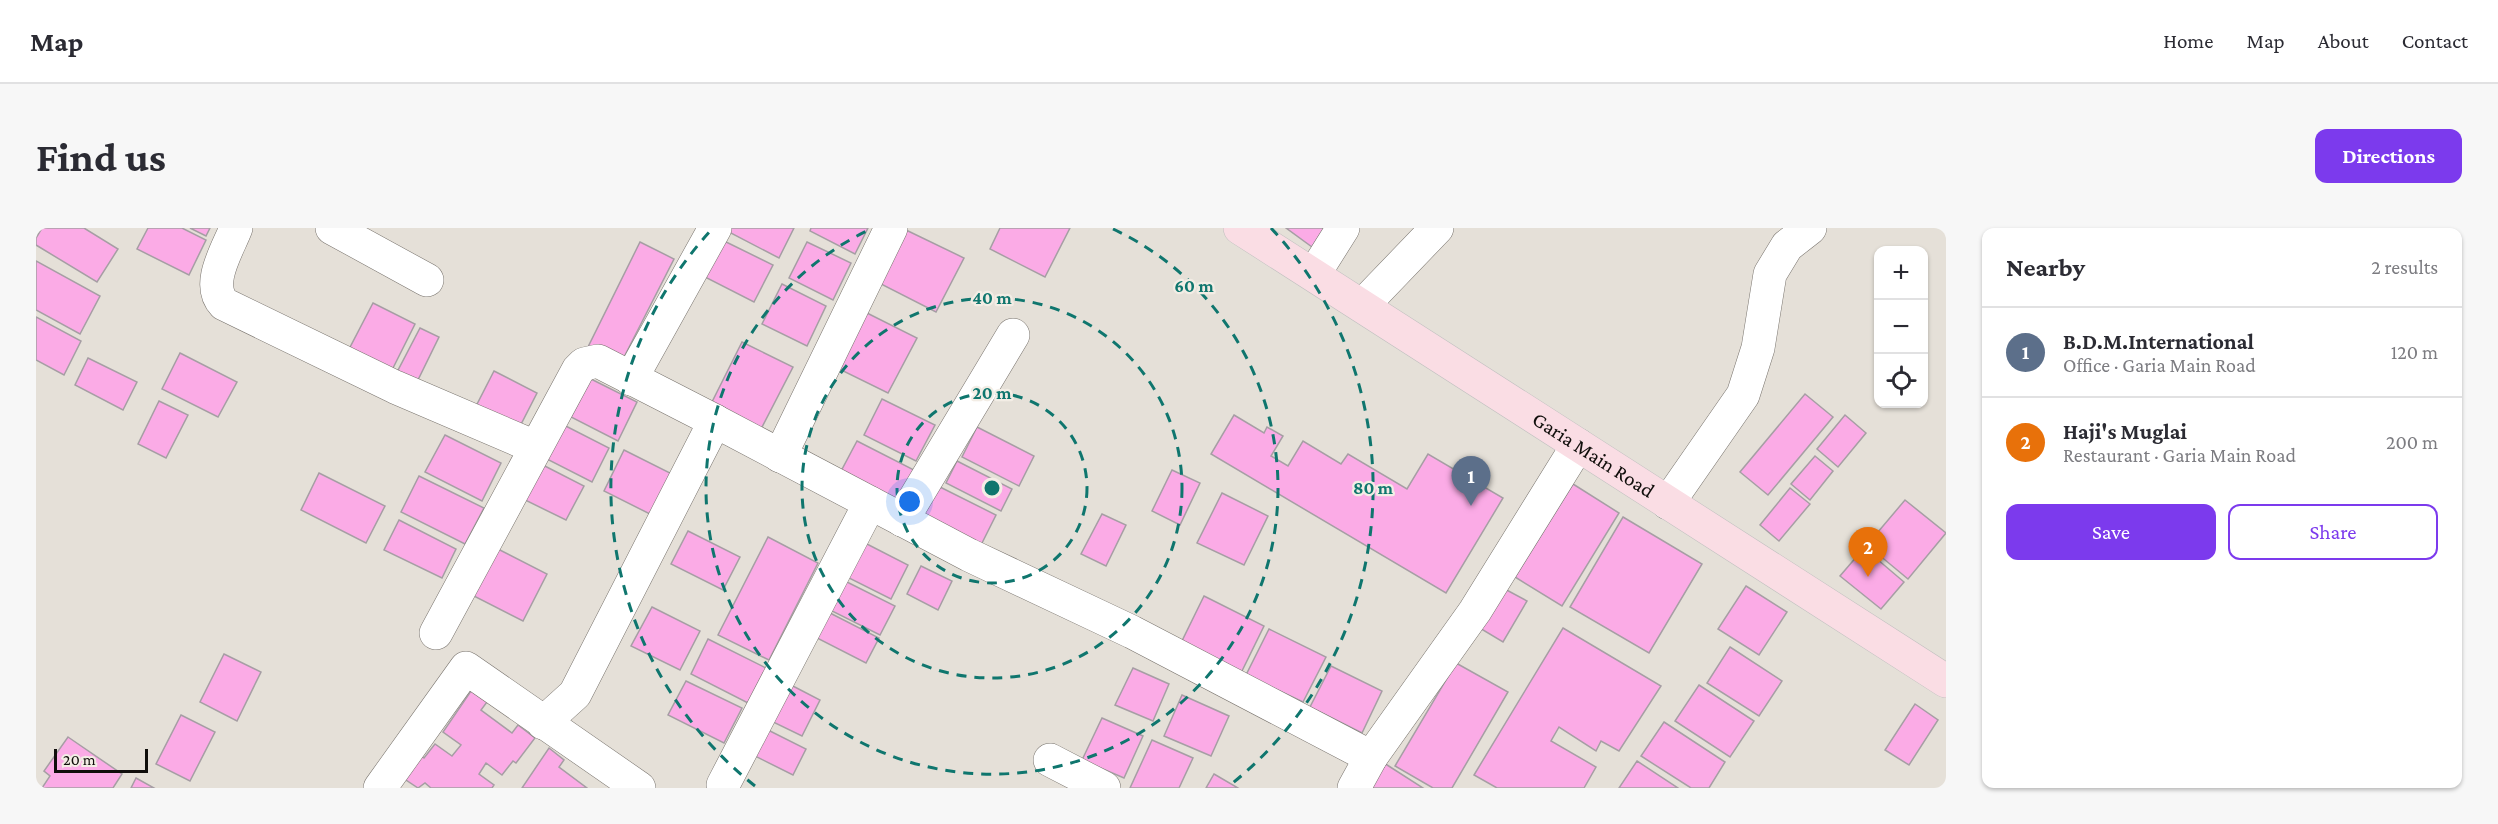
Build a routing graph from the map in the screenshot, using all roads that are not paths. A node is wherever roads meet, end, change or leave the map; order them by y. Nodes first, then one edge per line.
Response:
1 (236, 228) edge
2 (332, 228) edge
3 (715, 228) edge
4 (891, 228) edge
5 (1240, 228) edge
6 (1343, 228) edge
7 (1437, 228) edge
8 (1810, 228) edge
9 (1314, 274) junction
10 (427, 280) dead end
11 (1363, 305) junction
12 (1013, 335) dead end
13 (632, 379) junction
14 (715, 421) junction
15 (1578, 444) junction
16 (535, 447) junction
17 (780, 456) junction
18 (1668, 503) junction
19 (870, 504) junction
20 (902, 520) junction
21 (436, 633) dead end
22 (1946, 681) edge
23 (543, 723) junction
24 (1371, 757) junction
25 (1050, 760) dead end
26 (723, 785) dead end
27 (381, 788) edge
28 (639, 788) edge
29 (1104, 788) edge
30 (1354, 788) edge

1 - 16 street
2 - 10 street
3 - 13 street
4 - 17 street
5 - 9 main road, Garia Main Road
6 - 9 street
7 - 11 street
8 - 18 street
9 - 11 main road, Garia Main Road
11 - 15 main road, Garia Main Road
12 - 20 street
13 - 14 street
13 - 16 street
14 - 17 street
14 - 23 street
15 - 18 main road, Garia Main Road
15 - 24 street
16 - 21 street
17 - 19 street
18 - 22 main road, Garia Main Road
19 - 20 street
19 - 26 street
20 - 24 street
23 - 27 street
23 - 28 street
24 - 30 street
25 - 29 street

